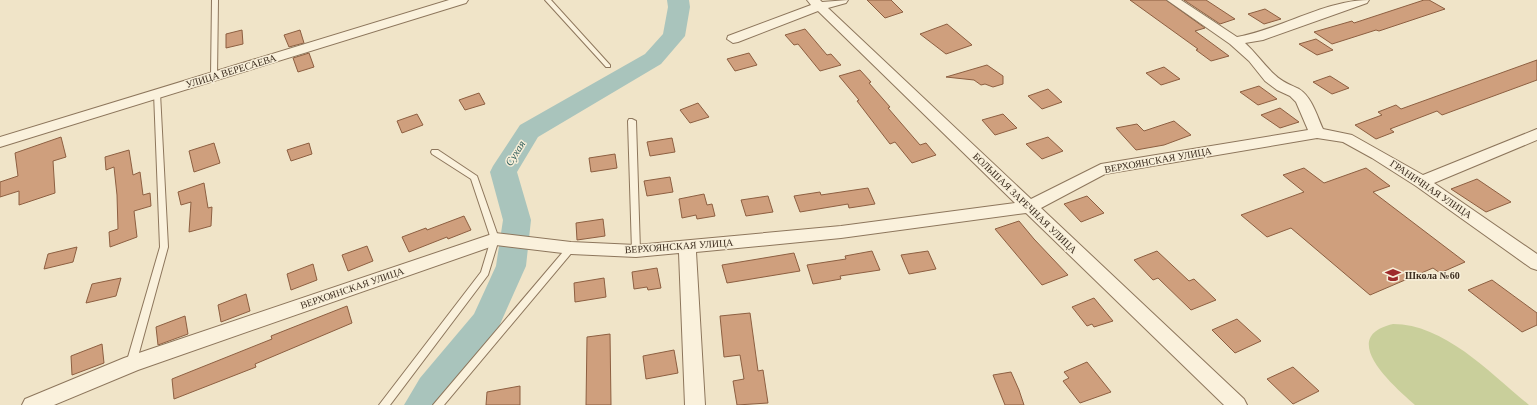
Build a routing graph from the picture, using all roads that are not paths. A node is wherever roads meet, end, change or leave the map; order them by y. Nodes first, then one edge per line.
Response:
1 (215, 0) edge
2 (462, 0) edge
3 (548, 0) edge
4 (842, 0) edge
5 (1173, 0) edge
6 (1363, 0) edge
7 (816, 3) edge
8 (732, 39) dead end
9 (1235, 41) junction
10 (608, 66) dead end
11 (214, 76) junction
12 (157, 94) junction
13 (632, 121) dead end
14 (1317, 133) junction
15 (1537, 134) edge
16 (0, 142) edge
17 (435, 152) dead end
18 (1422, 182) junction
19 (1029, 207) junction
20 (495, 239) junction
21 (687, 246) junction
22 (571, 248) junction
23 (636, 251) junction
24 (1537, 263) edge
25 (131, 364) junction
26 (32, 405) edge
27 (384, 405) edge
28 (438, 405) edge
29 (695, 405) edge
30 (1237, 405) edge

1 - 11 lane
2 - 11 street, УЛИЦА ВЕРЕСАЕВА
3 - 10 lane
4 - 7 street
5 - 9 street
6 - 9 street
7 - 8 street
7 - 19 street, БОЛЬШАЯ ЗАРЕЧНАЯ УЛИЦА
9 - 14 street
11 - 12 street, УЛИЦА ВЕРЕСАЕВА
12 - 16 street, УЛИЦА ВЕРЕСАЕВА
12 - 25 lane
13 - 23 lane
14 - 18 street, ГРАНИЧНАЯ УЛИЦА
14 - 19 street, ВЕРХОЯНСКАЯ УЛИЦА
15 - 18 street
17 - 20 lane
18 - 24 street, ГРАНИЧНАЯ УЛИЦА
19 - 21 street, ВЕРХОЯНСКАЯ УЛИЦА
19 - 30 street, БОЛЬШАЯ ЗАРЕЧНАЯ УЛИЦА
20 - 22 street, ВЕРХОЯНСКАЯ УЛИЦА
20 - 25 street, ВЕРХОЯНСКАЯ УЛИЦА
20 - 27 lane
21 - 23 street, ВЕРХОЯНСКАЯ УЛИЦА
21 - 29 street
22 - 23 street, ВЕРХОЯНСКАЯ УЛИЦА
22 - 28 lane
25 - 26 street, ВЕРХОЯНСКАЯ УЛИЦА

